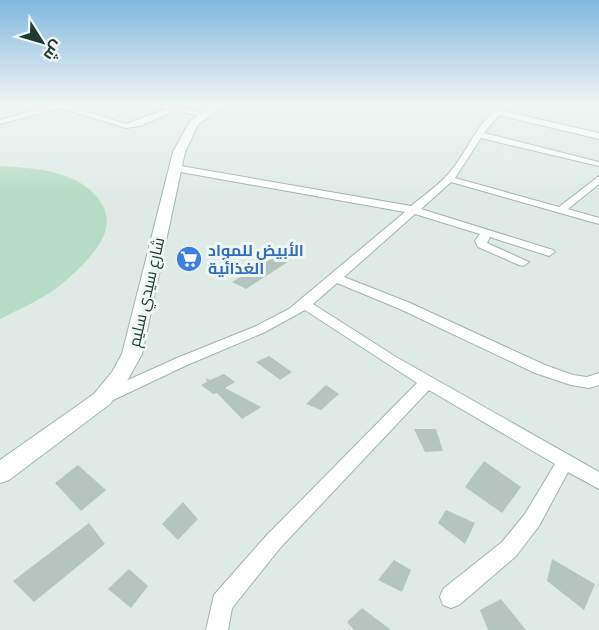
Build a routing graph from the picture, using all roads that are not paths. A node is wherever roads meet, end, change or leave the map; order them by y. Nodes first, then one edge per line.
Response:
1 (188, 134) edge
2 (480, 135) joint
3 (596, 165) dead end
4 (175, 168) junction
5 (449, 179) junction
6 (599, 179) edge
7 (414, 210) junction
8 (561, 210) junction
9 (599, 221) edge
10 (487, 233) junction
11 (549, 252) dead end
12 (524, 262) dead end
13 (336, 278) junction
14 (305, 304) junction
15 (599, 378) edge
16 (427, 383) junction
17 (102, 399) junction
18 (565, 462) junction
19 (0, 473) edge
20 (599, 481) edge
21 (451, 597) dead end
22 (217, 630) edge

1 - 4 main road, شارع سيدي سليم
2 - 3 street
2 - 5 street
4 - 7 street
4 - 17 main road, شارع سيدي سليم
5 - 7 street
5 - 8 street
6 - 8 street
7 - 10 street
7 - 13 street
8 - 9 street
10 - 11 street
10 - 12 street
13 - 14 street
13 - 15 street
14 - 16 street
14 - 17 street
16 - 18 street
16 - 22 street
17 - 19 main road, شارع سيدي سليم
18 - 20 street
18 - 21 street

